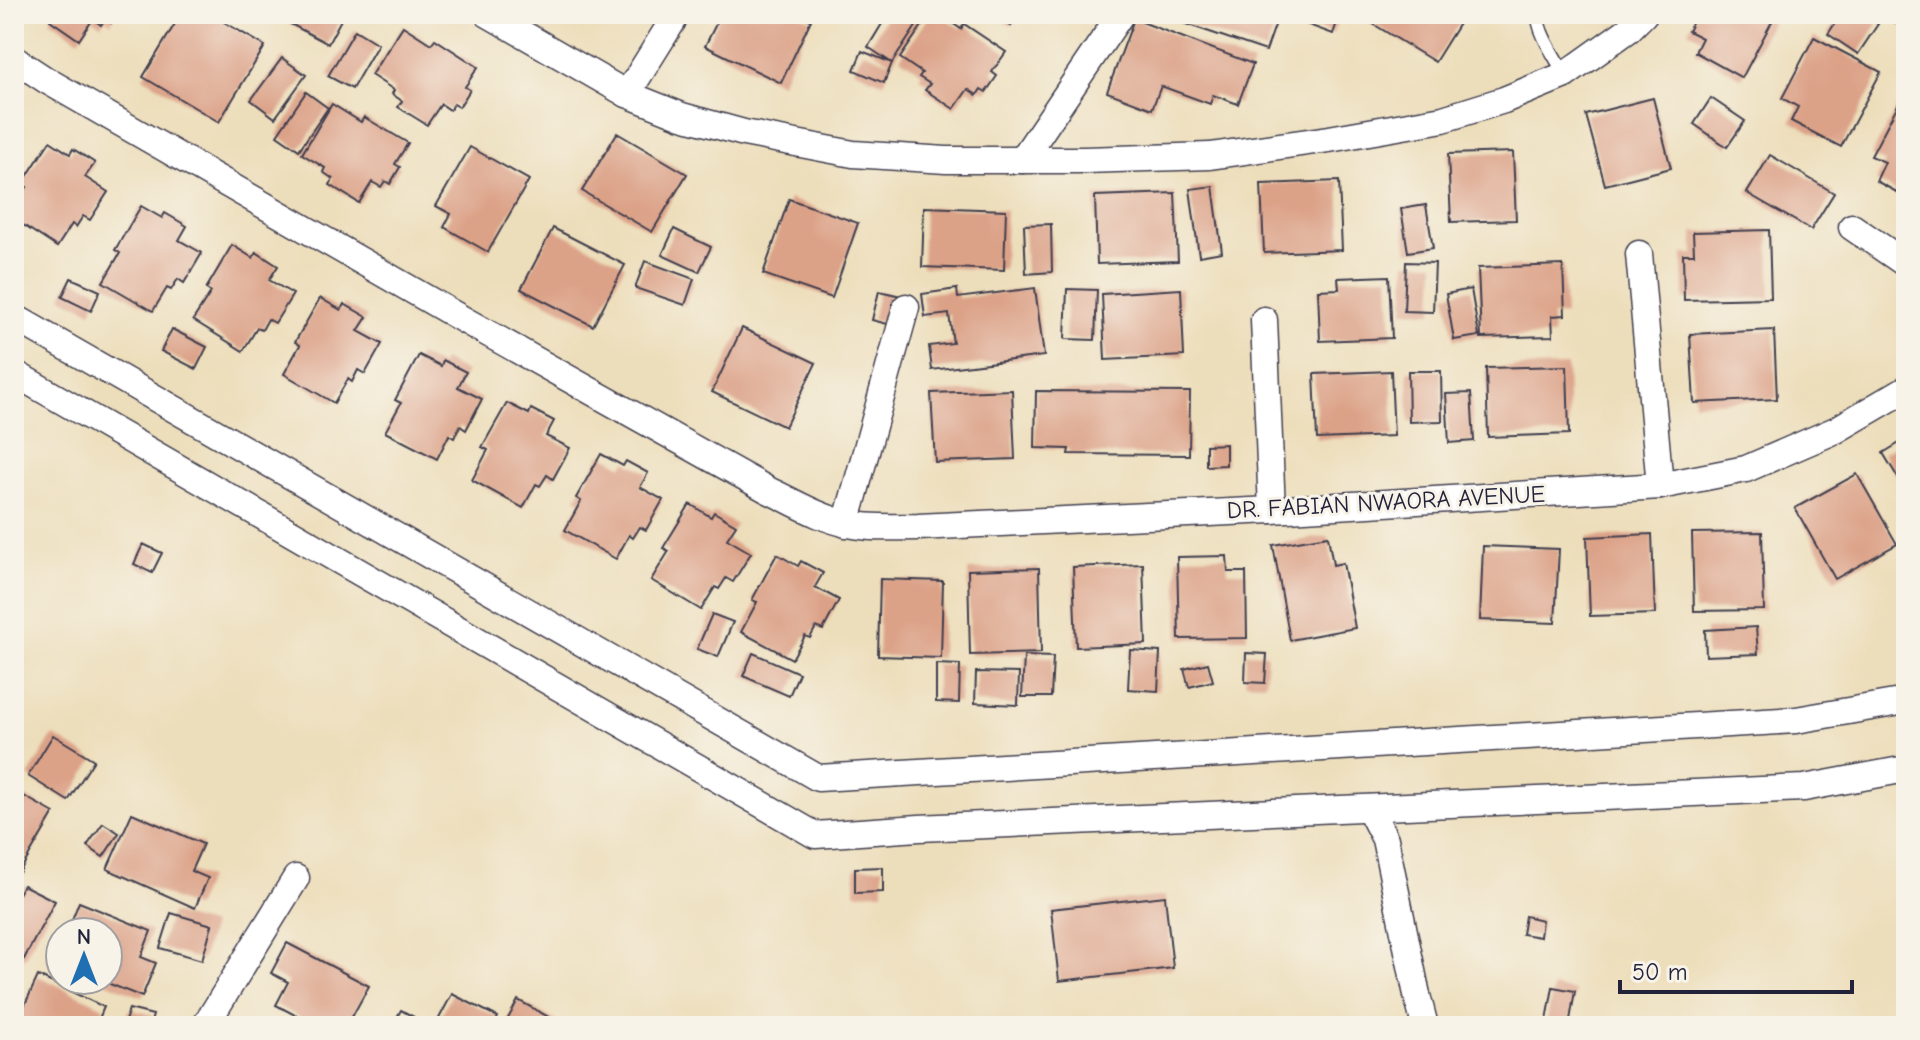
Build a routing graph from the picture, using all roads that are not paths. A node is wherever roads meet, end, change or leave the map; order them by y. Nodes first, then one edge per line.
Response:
1 (488, 14) edge
2 (677, 14) edge
3 (1121, 14) edge
4 (1538, 14) edge
5 (1644, 14) edge
6 (14, 59) edge
7 (1565, 75) junction
8 (627, 94) junction
9 (1022, 160) junction
10 (1852, 227) dead end
11 (1639, 254) dead end
12 (1906, 264) edge
13 (906, 307) dead end
14 (14, 317) edge
15 (1264, 320) dead end
16 (14, 373) edge
17 (1906, 389) edge
18 (1660, 486) junction
19 (1272, 510) junction
20 (846, 524) junction
21 (1906, 701) edge
22 (1906, 769) edge
23 (1369, 808) junction
24 (296, 878) dead end
25 (205, 1026) edge
26 (1425, 1026) edge

1 - 8 street
2 - 8 street
3 - 9 street
4 - 7 lane
5 - 7 street
6 - 20 street, DR. FABIAN NWAORA AVENUE
7 - 9 street
8 - 9 street
10 - 12 street
11 - 18 street
13 - 20 street
14 - 21 street
15 - 19 street
16 - 23 street
17 - 18 street, DR. FABIAN NWAORA AVENUE
18 - 19 street, DR. FABIAN NWAORA AVENUE
19 - 20 street, DR. FABIAN NWAORA AVENUE
22 - 23 street
23 - 26 street
24 - 25 street

